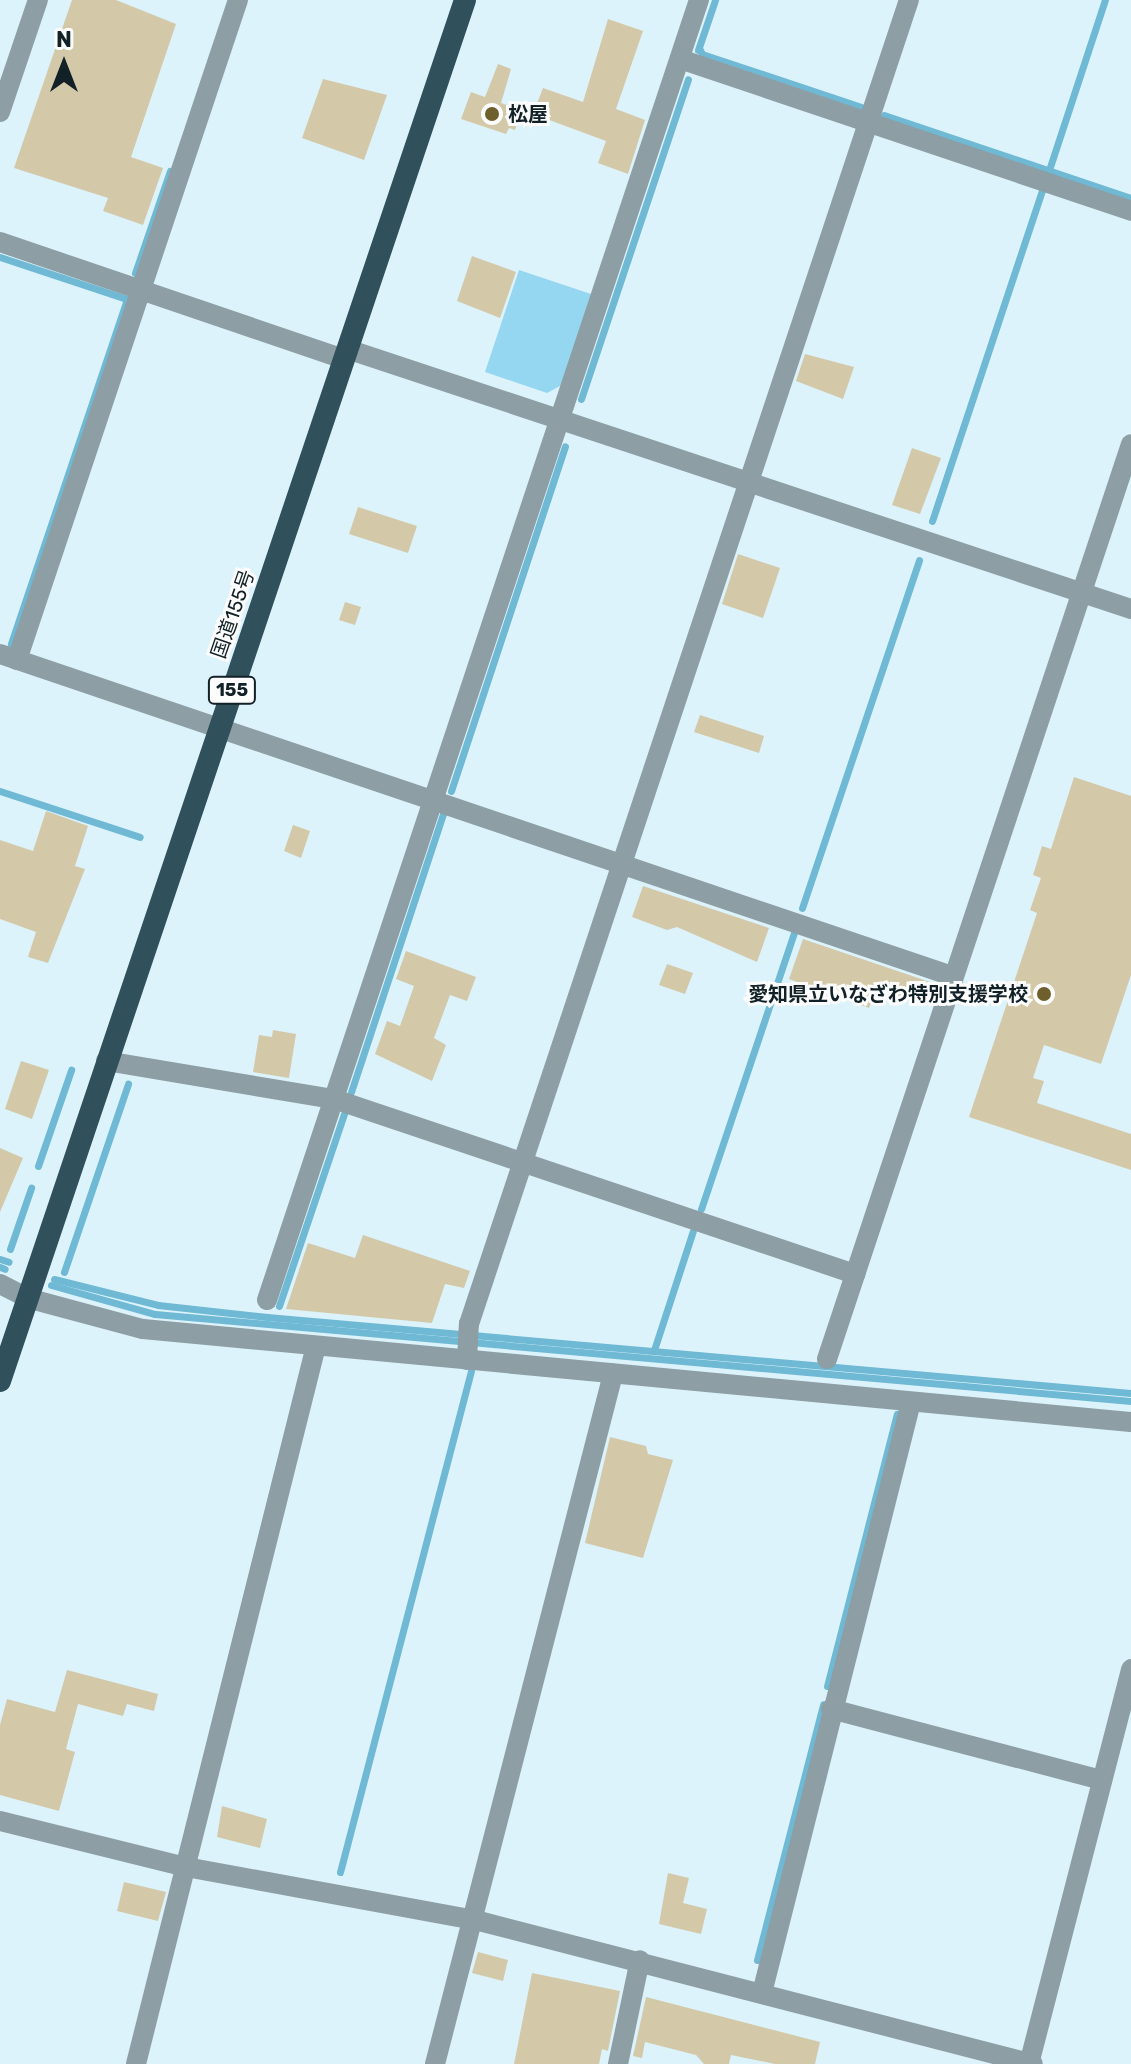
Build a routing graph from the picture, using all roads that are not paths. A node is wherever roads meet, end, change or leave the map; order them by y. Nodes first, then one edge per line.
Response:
1 (38, 0) edge
2 (238, 0) edge
3 (465, 0) edge
4 (699, 0) edge
5 (909, 0) edge
6 (680, 59) junction
7 (0, 112) edge
8 (868, 123) junction
9 (1131, 211) edge
10 (0, 242) edge
11 (141, 290) junction
12 (346, 354) junction
13 (560, 420) junction
14 (1131, 444) edge
15 (748, 482) junction
16 (1081, 593) junction
17 (1131, 609) edge
18 (9, 657) edge
19 (220, 727) junction
20 (433, 800) junction
21 (621, 863) junction
22 (952, 976) junction
23 (106, 1061) junction
24 (334, 1099) junction
25 (522, 1162) junction
26 (855, 1274) junction
27 (0, 1284) edge
28 (27, 1298) junction
29 (267, 1300) dead end
30 (316, 1346) junction
31 (467, 1346) junction
32 (827, 1359) dead end
33 (613, 1374) junction
34 (0, 1381) edge
35 (911, 1402) junction
36 (1131, 1422) edge
37 (1131, 1669) edge
38 (831, 1709) junction
39 (1102, 1780) junction
40 (0, 1821) edge
41 (186, 1867) junction
42 (475, 1920) junction
43 (640, 1960) junction
44 (762, 1993) junction
45 (136, 2064) edge
46 (435, 2064) edge
47 (618, 2064) edge
48 (1031, 2064) edge

1 - 7 street
2 - 11 street
3 - 12 highway, 国道155号 / 155
4 - 6 street
5 - 8 street
6 - 8 street
6 - 13 street
8 - 9 street
8 - 15 street
10 - 11 street
11 - 12 street
11 - 18 street
12 - 13 street
12 - 19 highway, 国道155号 / 155
13 - 15 street
13 - 20 street
14 - 16 street
15 - 16 street
15 - 21 street
16 - 17 street
16 - 22 street
18 - 19 street
19 - 20 street
19 - 23 highway, 国道155号 / 155
20 - 21 street
20 - 24 street
21 - 22 street
21 - 25 street
22 - 26 street
23 - 24 street
23 - 28 highway, 国道155号 / 155
24 - 25 street
24 - 29 street
25 - 26 street
25 - 31 street
26 - 32 street
27 - 28 street
28 - 30 street
28 - 34 highway, 国道155号 / 155
30 - 31 street
30 - 41 street
31 - 33 street
33 - 35 street
33 - 42 street
35 - 36 street
35 - 38 street
37 - 39 street
38 - 39 street
38 - 44 street
39 - 48 street
40 - 41 street
41 - 42 street
41 - 45 street
42 - 43 street
42 - 46 street
43 - 44 street
43 - 47 street
44 - 48 street

